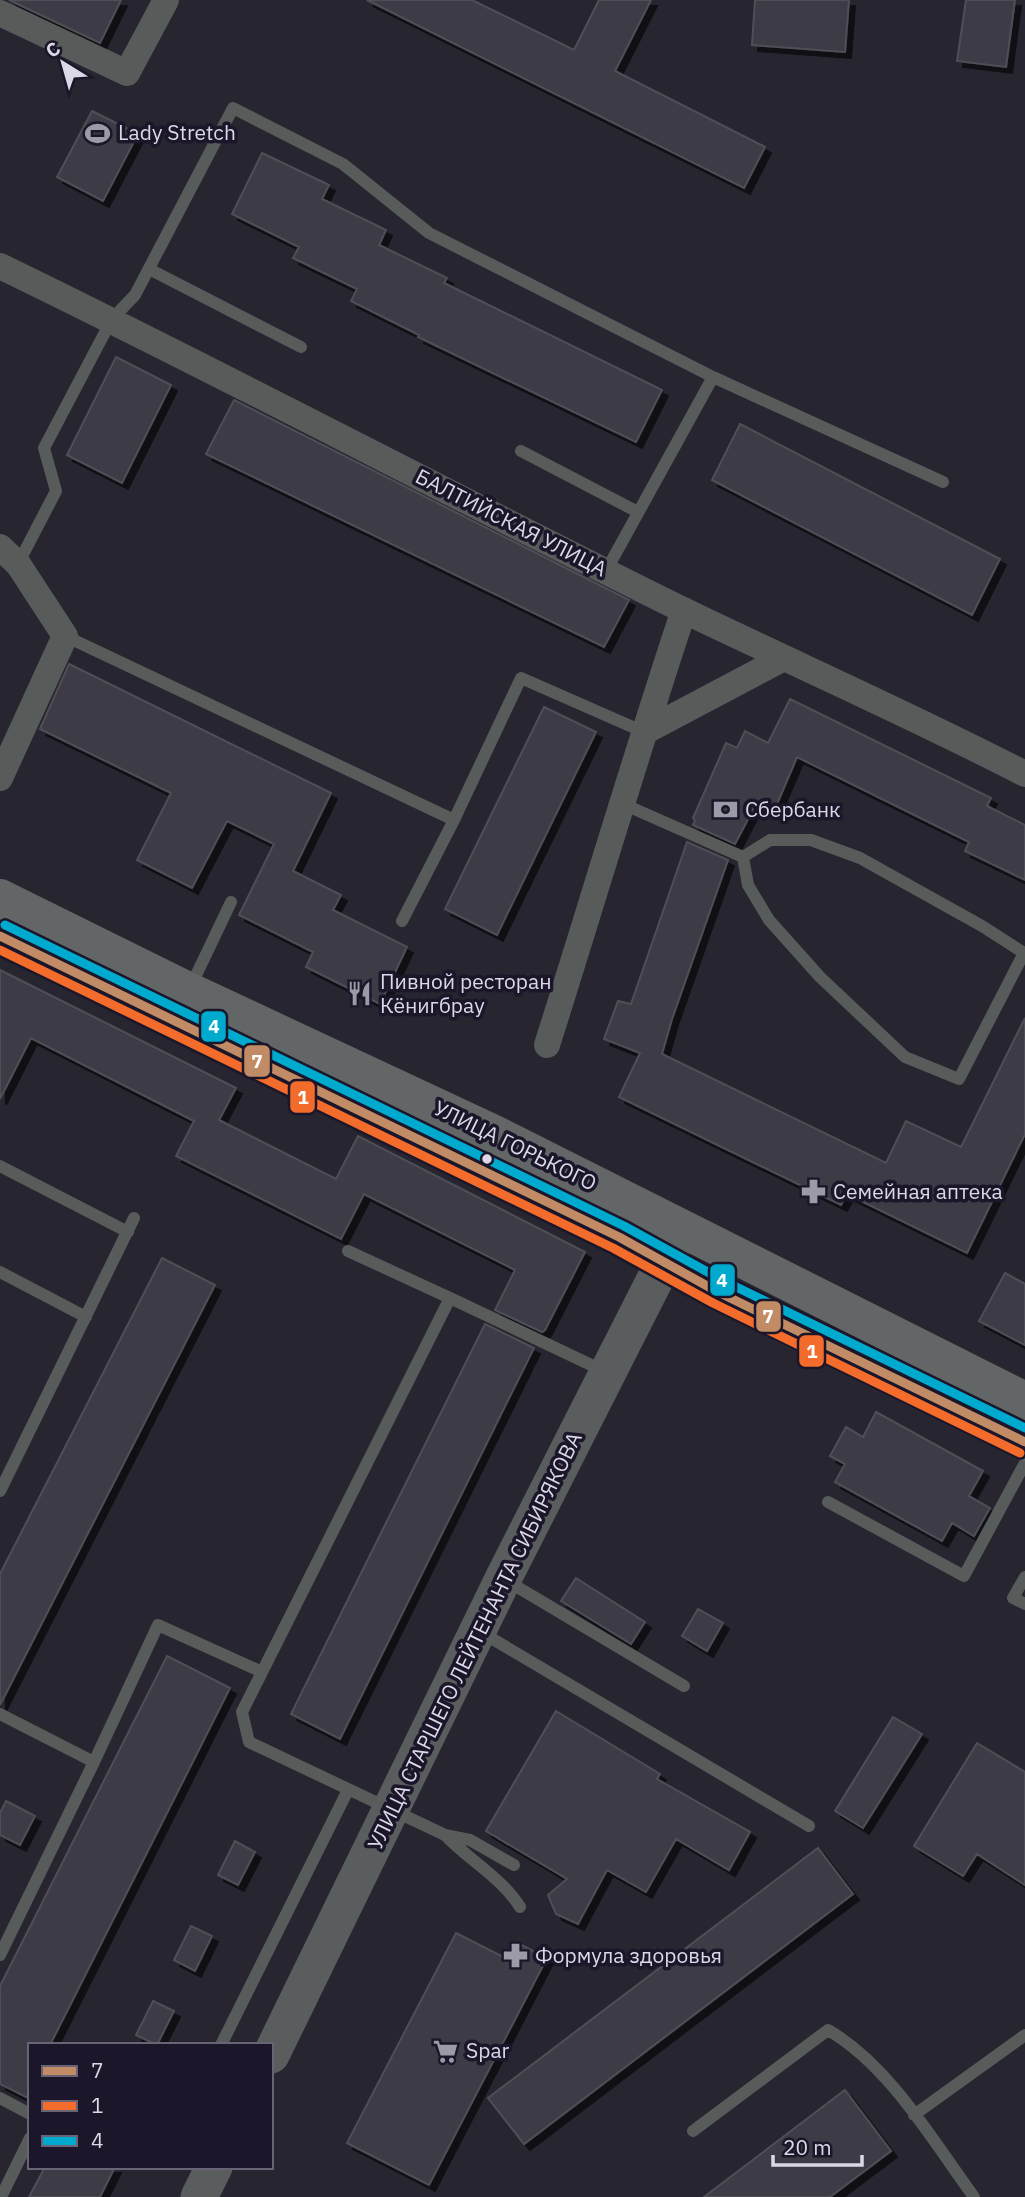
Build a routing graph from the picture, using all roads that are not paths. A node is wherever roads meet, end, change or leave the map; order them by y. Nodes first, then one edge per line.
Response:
1 (166, 0) edge
2 (0, 13) edge
3 (0, 266) edge
4 (149, 269) junction
5 (112, 319) junction
6 (301, 347) dead end
7 (713, 377) junction
8 (521, 451) dead end
9 (943, 482) dead end
10 (638, 512) junction
11 (9, 556) edge
12 (606, 571) junction
13 (684, 610) junction
14 (65, 636) junction
15 (784, 658) junction
16 (643, 732) junction
17 (1025, 774) edge
18 (0, 778) edge
19 (624, 804) junction
20 (454, 820) junction
21 (743, 857) junction
22 (0, 898) edge
23 (231, 902) dead end
24 (402, 921) dead end
25 (0, 936) edge
26 (188, 991) junction
27 (547, 1045) dead end
28 (0, 1166) edge
29 (134, 1218) dead end
30 (128, 1232) junction
31 (672, 1245) junction
32 (348, 1251) dead end
33 (0, 1272) edge
34 (450, 1298) junction
35 (86, 1317) junction
36 (606, 1372) junction
37 (1025, 1401) edge
38 (1025, 1442) edge
39 (1025, 1463) edge
40 (0, 1491) edge
41 (828, 1502) dead end
42 (1025, 1577) edge
43 (503, 1579) junction
44 (1025, 1604) edge
45 (479, 1631) junction
46 (262, 1672) junction
47 (684, 1686) dead end
48 (0, 1714) edge
49 (94, 1762) junction
50 (348, 1790) junction
51 (393, 1810) junction
52 (809, 1826) dead end
53 (445, 1835) junction
54 (514, 1865) dead end
55 (520, 1907) dead end
56 (0, 1955) edge
57 (1025, 2035) edge
58 (222, 2043) edge
59 (273, 2051) edge
60 (0, 2098) edge
61 (28, 2112) edge
62 (914, 2115) junction
63 (693, 2131) dead end
64 (28, 2142) edge
65 (213, 2169) edge
66 (1, 2197) edge
67 (199, 2197) edge
68 (974, 2197) edge

1 - 2 street
3 - 5 street, БАЛТИЙСКАЯ УЛИЦА
4 - 5 lane
4 - 6 lane
4 - 7 lane
5 - 11 lane
5 - 12 street, БАЛТИЙСКАЯ УЛИЦА
7 - 9 lane
7 - 10 lane
8 - 10 lane
10 - 12 lane
11 - 14 street
12 - 13 street, БАЛТИЙСКАЯ УЛИЦА
13 - 15 street, БАЛТИЙСКАЯ УЛИЦА
13 - 16 street
14 - 18 street
14 - 20 lane
15 - 16 street
15 - 17 street, БАЛТИЙСКАЯ УЛИЦА
16 - 19 street
16 - 20 lane
19 - 21 lane
19 - 27 street
20 - 24 lane
21 - 21 lane
22 - 26 main road, УЛИЦА ГОРЬКОГО
23 - 26 lane
25 - 31 main road, УЛИЦА ГОРЬКОГО
26 - 31 main road, УЛИЦА ГОРЬКОГО
28 - 30 lane
29 - 30 lane
30 - 35 lane
31 - 36 main road, УЛИЦА СТАРШЕГО ЛЕЙТЕНАНТА СИБИРЯКОВА
31 - 37 main road, УЛИЦА ГОРЬКОГО
31 - 38 main road, УЛИЦА ГОРЬКОГО
32 - 34 lane
33 - 35 lane
34 - 36 lane
34 - 46 lane
35 - 40 lane
36 - 43 main road, УЛИЦА СТАРШЕГО ЛЕЙТЕНАНТА СИБИРЯКОВА
39 - 41 lane
42 - 44 lane
43 - 45 main road, УЛИЦА СТАРШЕГО ЛЕЙТЕНАНТА СИБИРЯКОВА
43 - 47 lane
45 - 51 main road, УЛИЦА СТАРШЕГО ЛЕЙТЕНАНТА СИБИРЯКОВА
45 - 52 lane
46 - 49 lane
46 - 50 lane
48 - 49 lane
49 - 56 lane
50 - 51 lane
50 - 58 lane
51 - 53 lane
51 - 59 main road, УЛИЦА СТАРШЕГО ЛЕЙТЕНАНТА СИБИРЯКОВА
53 - 54 lane
53 - 55 lane
57 - 62 lane
60 - 61 lane
62 - 63 lane
62 - 68 lane
64 - 66 lane
65 - 67 main road

